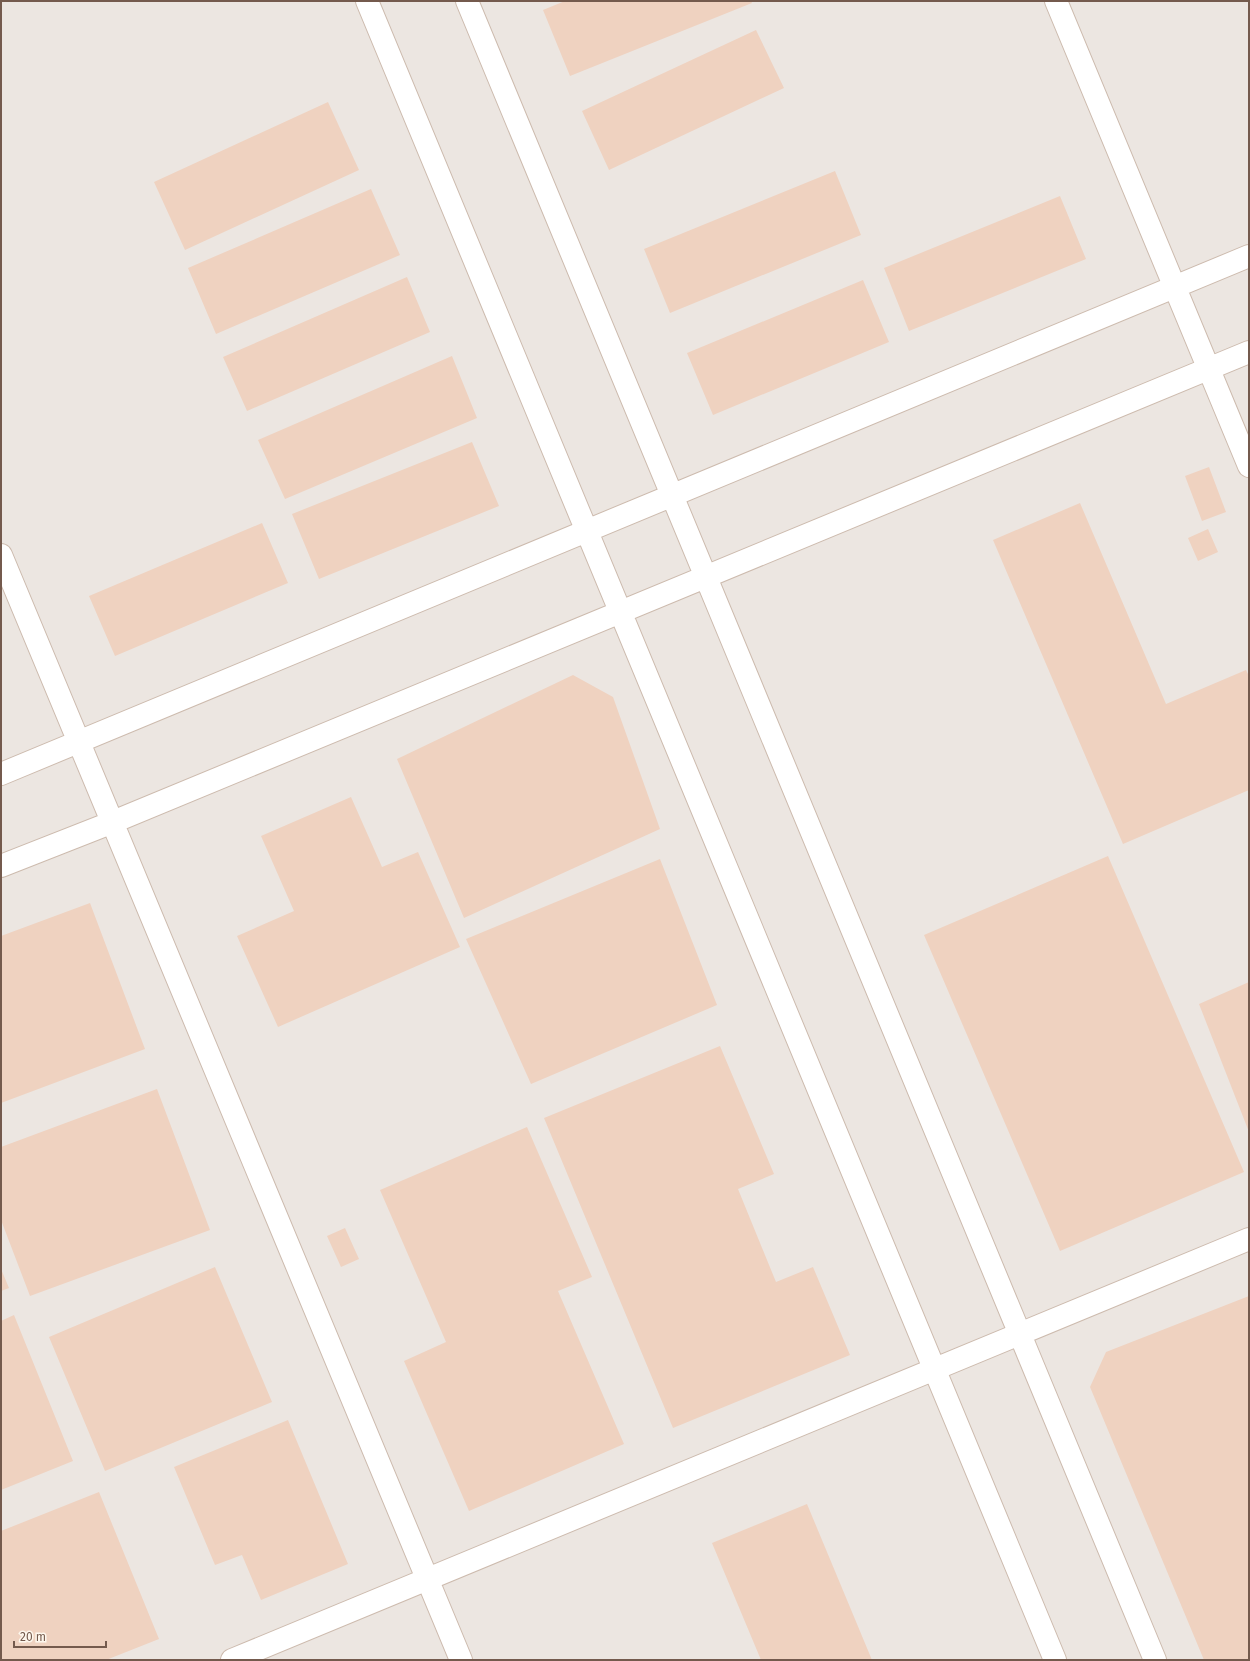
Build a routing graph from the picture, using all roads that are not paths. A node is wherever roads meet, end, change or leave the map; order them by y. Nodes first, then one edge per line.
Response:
1 (367, 1) edge
2 (467, 1) edge
3 (1056, 1) edge
4 (1249, 256) edge
5 (1174, 287) junction
6 (1249, 352) edge
7 (1208, 369) junction
8 (1249, 466) edge
9 (672, 495) junction
10 (587, 530) junction
11 (1, 555) edge
12 (706, 577) junction
13 (621, 612) junction
14 (78, 742) junction
15 (1, 774) edge
16 (113, 822) junction
17 (1, 866) edge
18 (1249, 1239) edge
19 (1020, 1334) junction
20 (934, 1369) junction
21 (427, 1579) junction
22 (232, 1660) edge
23 (461, 1660) edge
24 (1055, 1660) edge
25 (1155, 1660) edge

1 - 10 street
2 - 9 street
3 - 5 street
4 - 5 street
5 - 7 street
5 - 9 street
6 - 7 street
7 - 8 street
7 - 12 street
9 - 10 street
9 - 12 street
10 - 13 street
10 - 14 street
11 - 14 street
12 - 13 street
12 - 19 street
13 - 16 street
13 - 20 street
14 - 15 street
14 - 16 street
16 - 17 street
16 - 21 street
18 - 19 street
19 - 20 street
19 - 25 street
20 - 21 street
20 - 24 street
21 - 22 street
21 - 23 street

